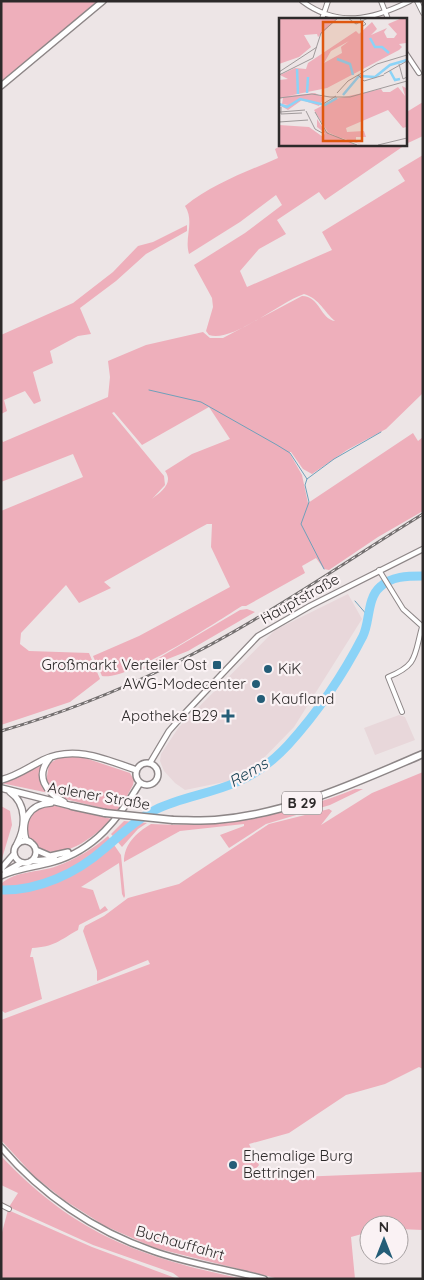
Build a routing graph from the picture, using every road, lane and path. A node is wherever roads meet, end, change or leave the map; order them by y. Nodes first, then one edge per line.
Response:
1 (103, 1) edge
2 (302, 1) edge
3 (328, 1) edge
4 (381, 1) edge
5 (410, 1) edge
6 (417, 1) edge
7 (324, 13) junction
8 (386, 13) junction
9 (423, 13) edge
10 (322, 18) edge
11 (349, 18) edge
12 (359, 18) edge
13 (388, 18) edge
14 (406, 54) edge
15 (419, 73) dead end
16 (1, 86) edge
17 (423, 549) edge
18 (379, 570) junction
19 (422, 627) edge
20 (402, 712) dead end
21 (423, 754) edge
22 (53, 756) junction
23 (150, 763) junction
24 (136, 770) junction
25 (1, 780) edge
26 (140, 783) junction
27 (2, 788) edge
28 (60, 803) junction
29 (72, 806) junction
30 (119, 817) junction
31 (30, 842) junction
32 (17, 844) junction
33 (36, 850) junction
34 (14, 854) junction
35 (65, 857) junction
36 (31, 861) junction
37 (21, 863) junction
38 (1, 869) edge
39 (1, 876) edge
40 (1, 1147) edge
41 (1, 1205) edge
42 (9, 1208) dead end
43 (264, 1279) edge

1 - 16 main road
2 - 7 street
3 - 7 street
4 - 8 street
5 - 8 street
6 - 9 street
7 - 10 street
7 - 11 street
8 - 12 street
8 - 13 street
14 - 15 street
17 - 18 street, Hauptstraße
18 - 19 street
18 - 23 street, Hauptstraße
19 - 20 street
21 - 29 highway, Aalener Straße / B 29, bridge
22 - 24 main road
22 - 25 main road
22 - 29 main road
23 - 24 main road
23 - 26 main road
24 - 26 main road
26 - 30 main road
27 - 28 main road, Aalener Straße / B 29
27 - 32 main road
28 - 29 main road, Aalener Straße / B 29
28 - 31 main road
30 - 33 main road
30 - 35 main road
31 - 32 main road
31 - 33 main road
32 - 34 main road
33 - 36 main road
34 - 37 main road
34 - 38 main road
35 - 36 main road
35 - 39 main road
36 - 37 main road
37 - 39 main road
40 - 43 main road, Buchauffahrt
41 - 42 street

